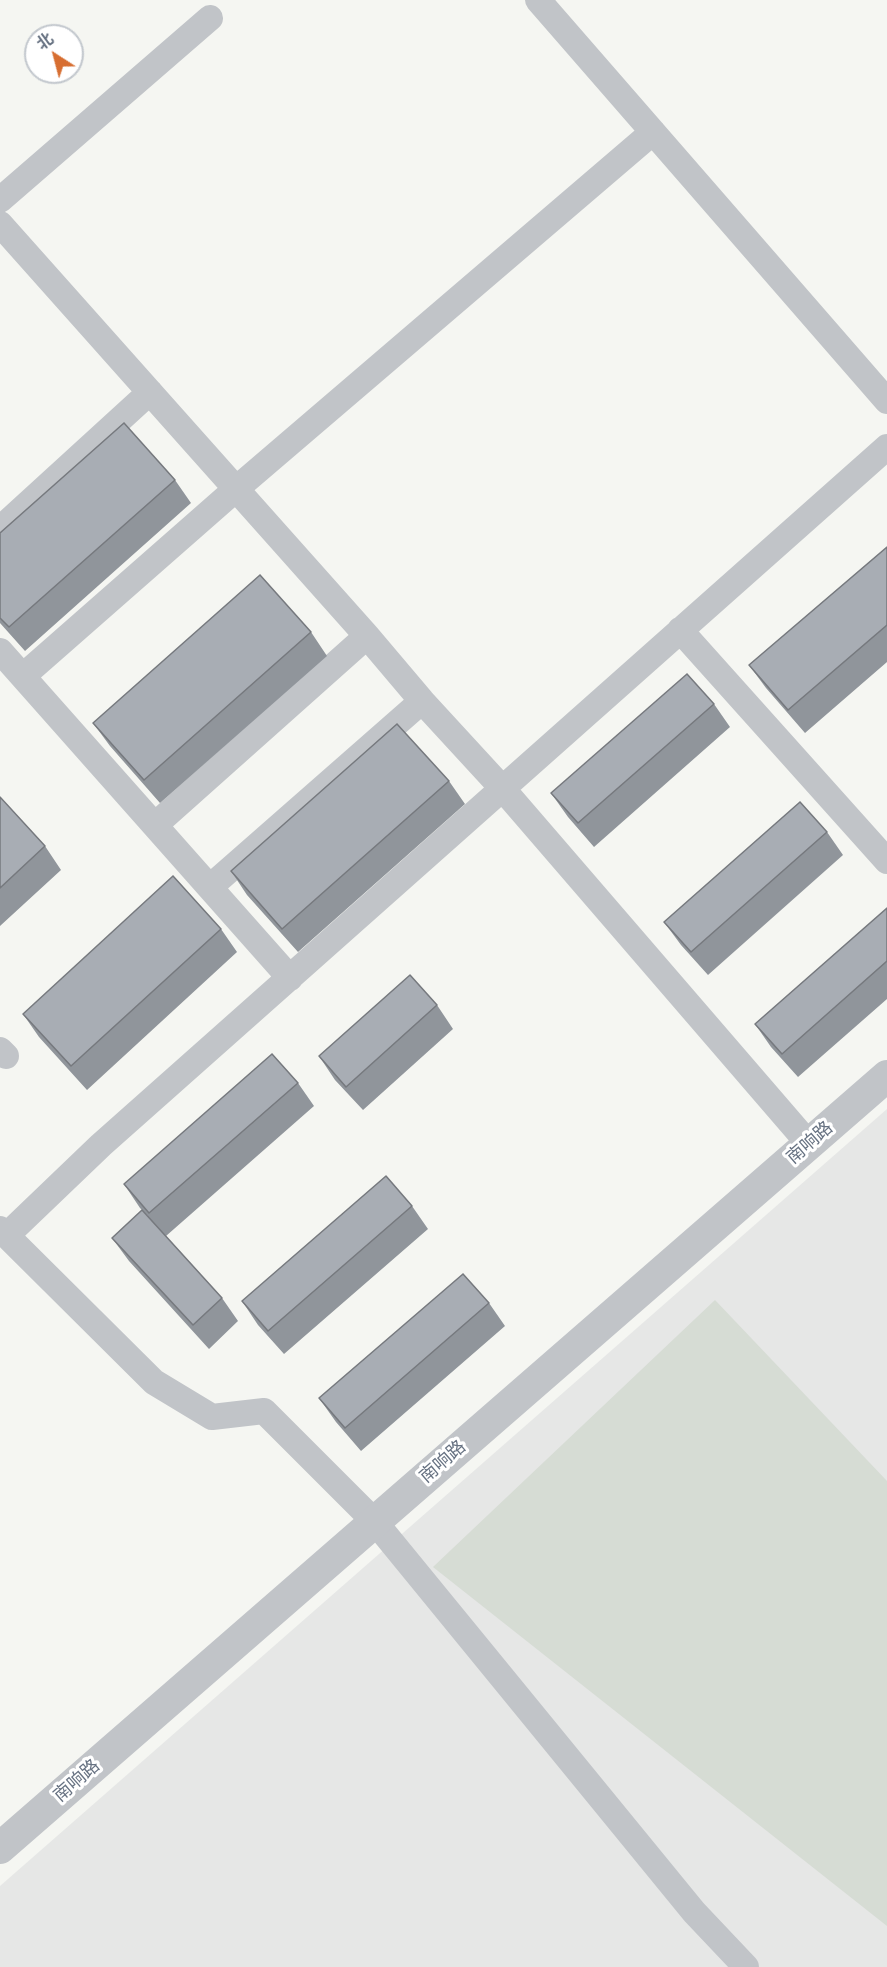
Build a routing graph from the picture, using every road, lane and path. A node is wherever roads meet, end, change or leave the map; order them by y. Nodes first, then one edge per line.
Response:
1 (538, 0) edge
2 (210, 18) dead end
3 (653, 132) junction
4 (0, 200) edge
5 (0, 224) edge
6 (150, 392) junction
7 (887, 401) edge
8 (887, 447) edge
9 (236, 489) junction
10 (0, 529) edge
11 (680, 630) junction
12 (367, 636) junction
13 (0, 651) edge
14 (23, 676) junction
15 (422, 701) junction
16 (502, 788) junction
17 (155, 825) junction
18 (887, 861) edge
19 (210, 887) junction
20 (290, 978) junction
21 (887, 1076) edge
22 (809, 1144) junction
23 (3, 1232) edge
24 (375, 1522) junction
25 (0, 1848) edge
26 (746, 1967) edge

1 - 3 street
2 - 4 street
3 - 7 street
3 - 9 street
5 - 6 street
6 - 9 street
6 - 10 street
8 - 11 street
9 - 12 street
9 - 14 street
11 - 16 street
11 - 18 street
12 - 15 street
12 - 17 street
13 - 14 street
14 - 17 street
15 - 16 street
15 - 19 street
16 - 20 street
16 - 22 street
17 - 19 street
19 - 20 street
20 - 23 street
21 - 22 street, 南响路
22 - 24 street, 南响路
23 - 24 street
24 - 25 street, 南响路
24 - 26 street

